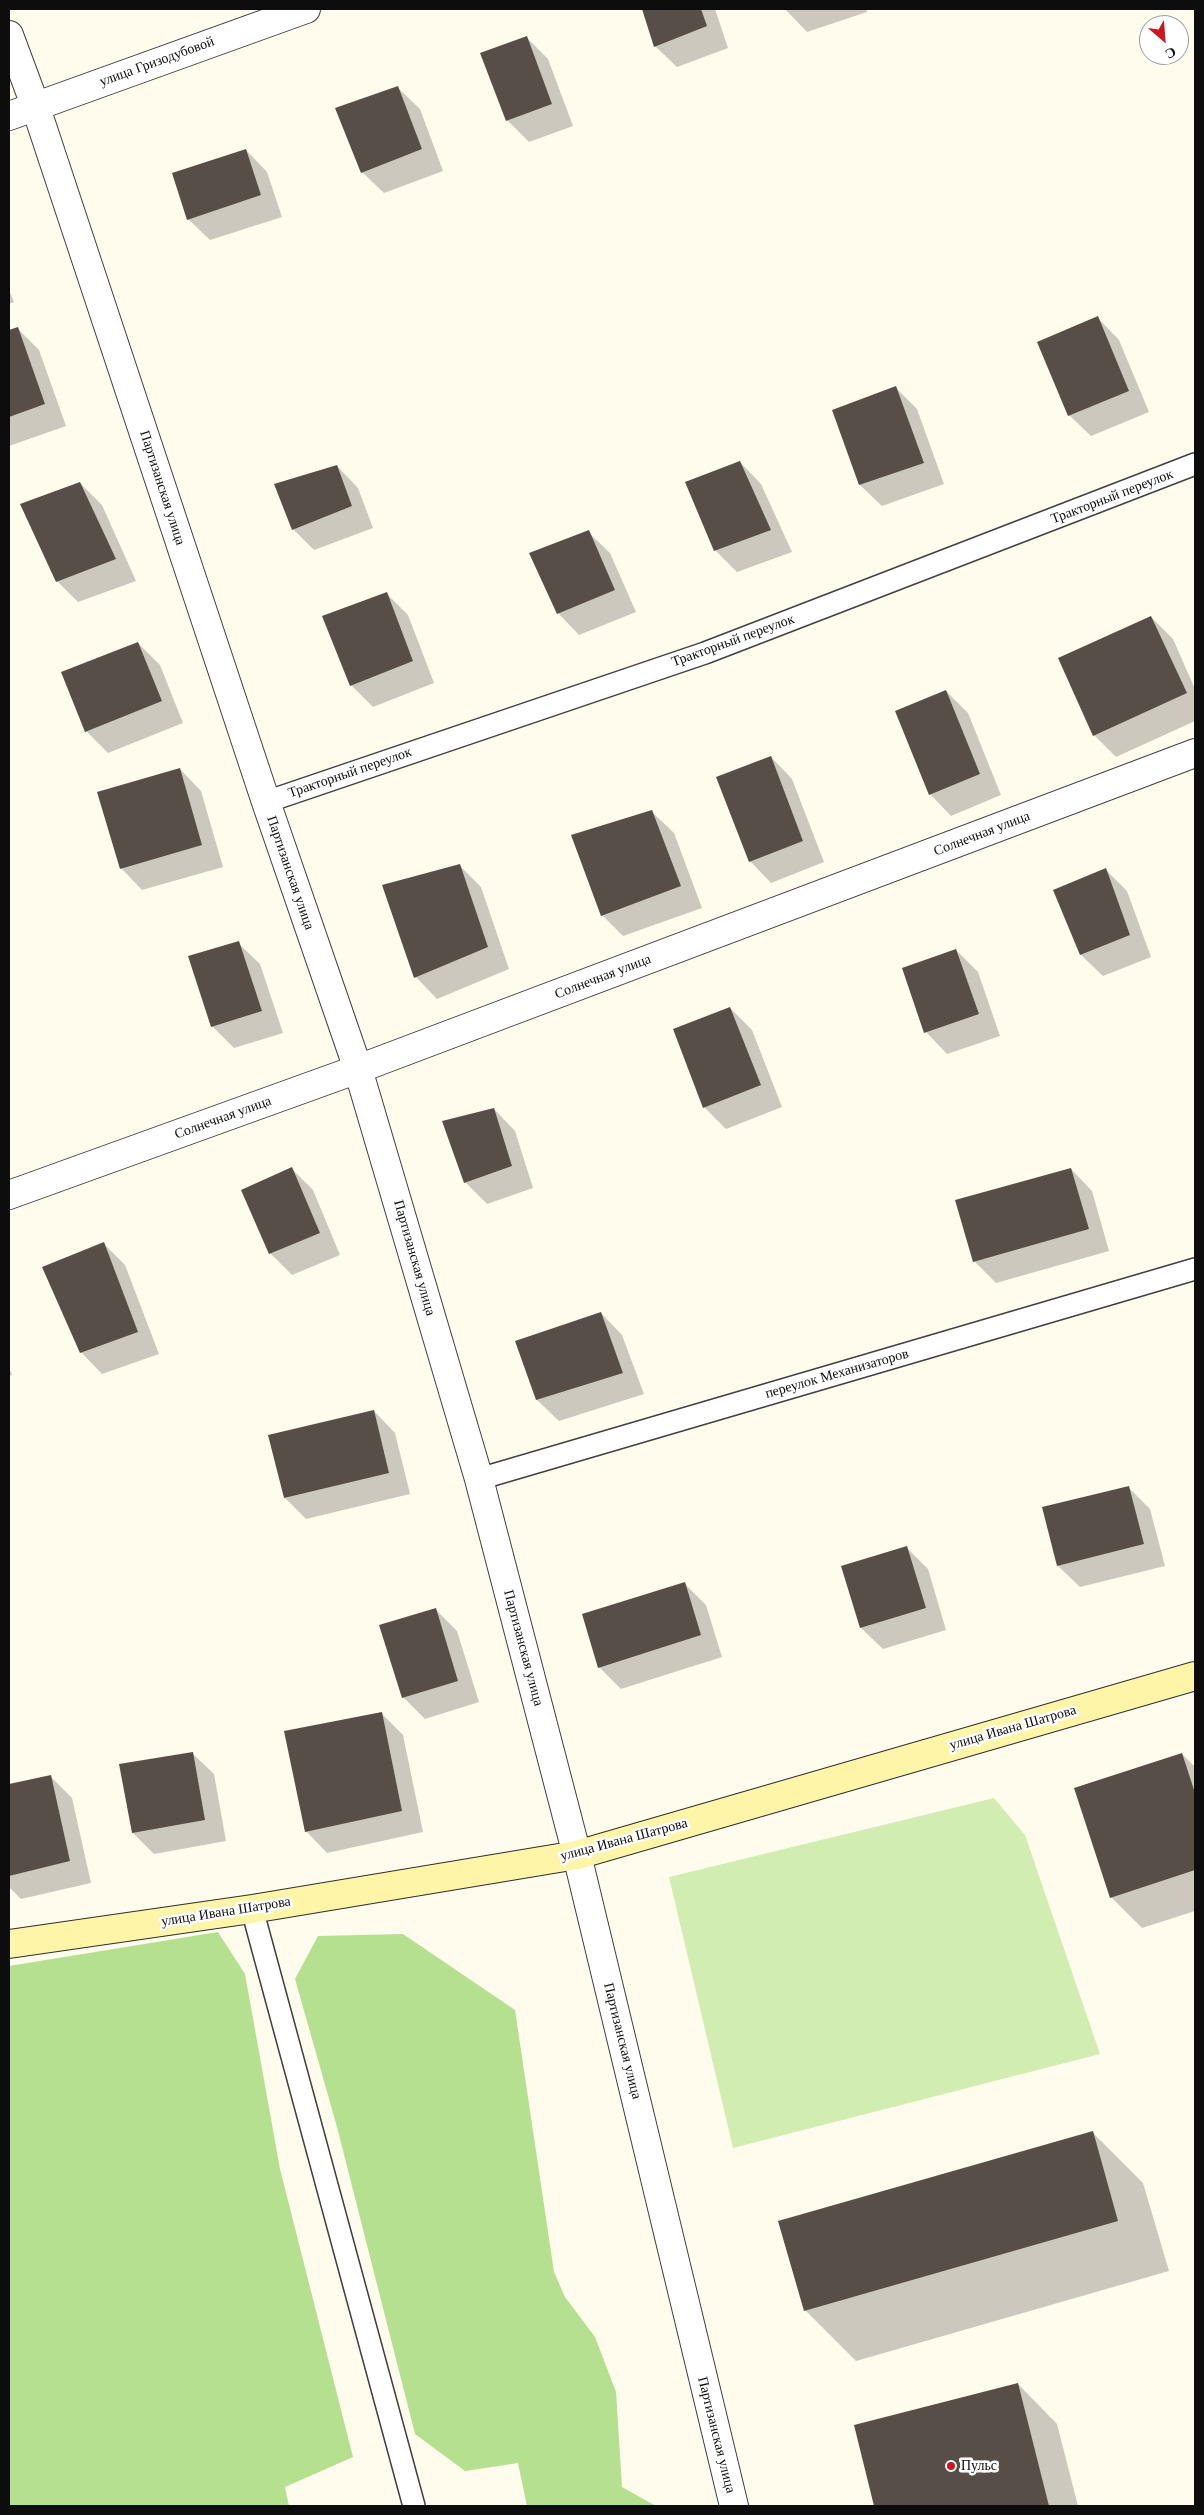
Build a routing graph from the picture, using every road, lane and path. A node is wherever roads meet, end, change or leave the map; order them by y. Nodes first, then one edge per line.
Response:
1 (306, 9) edge
2 (9, 35) edge
3 (35, 105) junction
4 (9, 116) edge
5 (1195, 464) edge
6 (1195, 753) edge
7 (266, 802) junction
8 (358, 1069) junction
9 (9, 1195) edge
10 (1195, 1269) edge
11 (478, 1479) junction
12 (1195, 1676) edge
13 (577, 1855) junction
14 (252, 1909) junction
15 (9, 1944) edge
16 (414, 2506) edge
17 (734, 2506) edge

1 - 3 street, улица Гризодубовой
2 - 3 street, Партизанская улица
3 - 4 street, улица Гризодубовой
3 - 7 street, Партизанская улица
5 - 7 lane, Тракторный переулок
6 - 8 street, Солнечная улица
7 - 8 street, Партизанская улица
8 - 9 street, Солнечная улица
8 - 11 street, Партизанская улица
10 - 11 lane, переулок Механизаторов
11 - 13 street, Партизанская улица
12 - 13 main road, улица Ивана Шатрова
13 - 14 main road, улица Ивана Шатрова
13 - 17 street, Партизанская улица
14 - 15 main road, улица Ивана Шатрова
14 - 16 lane

